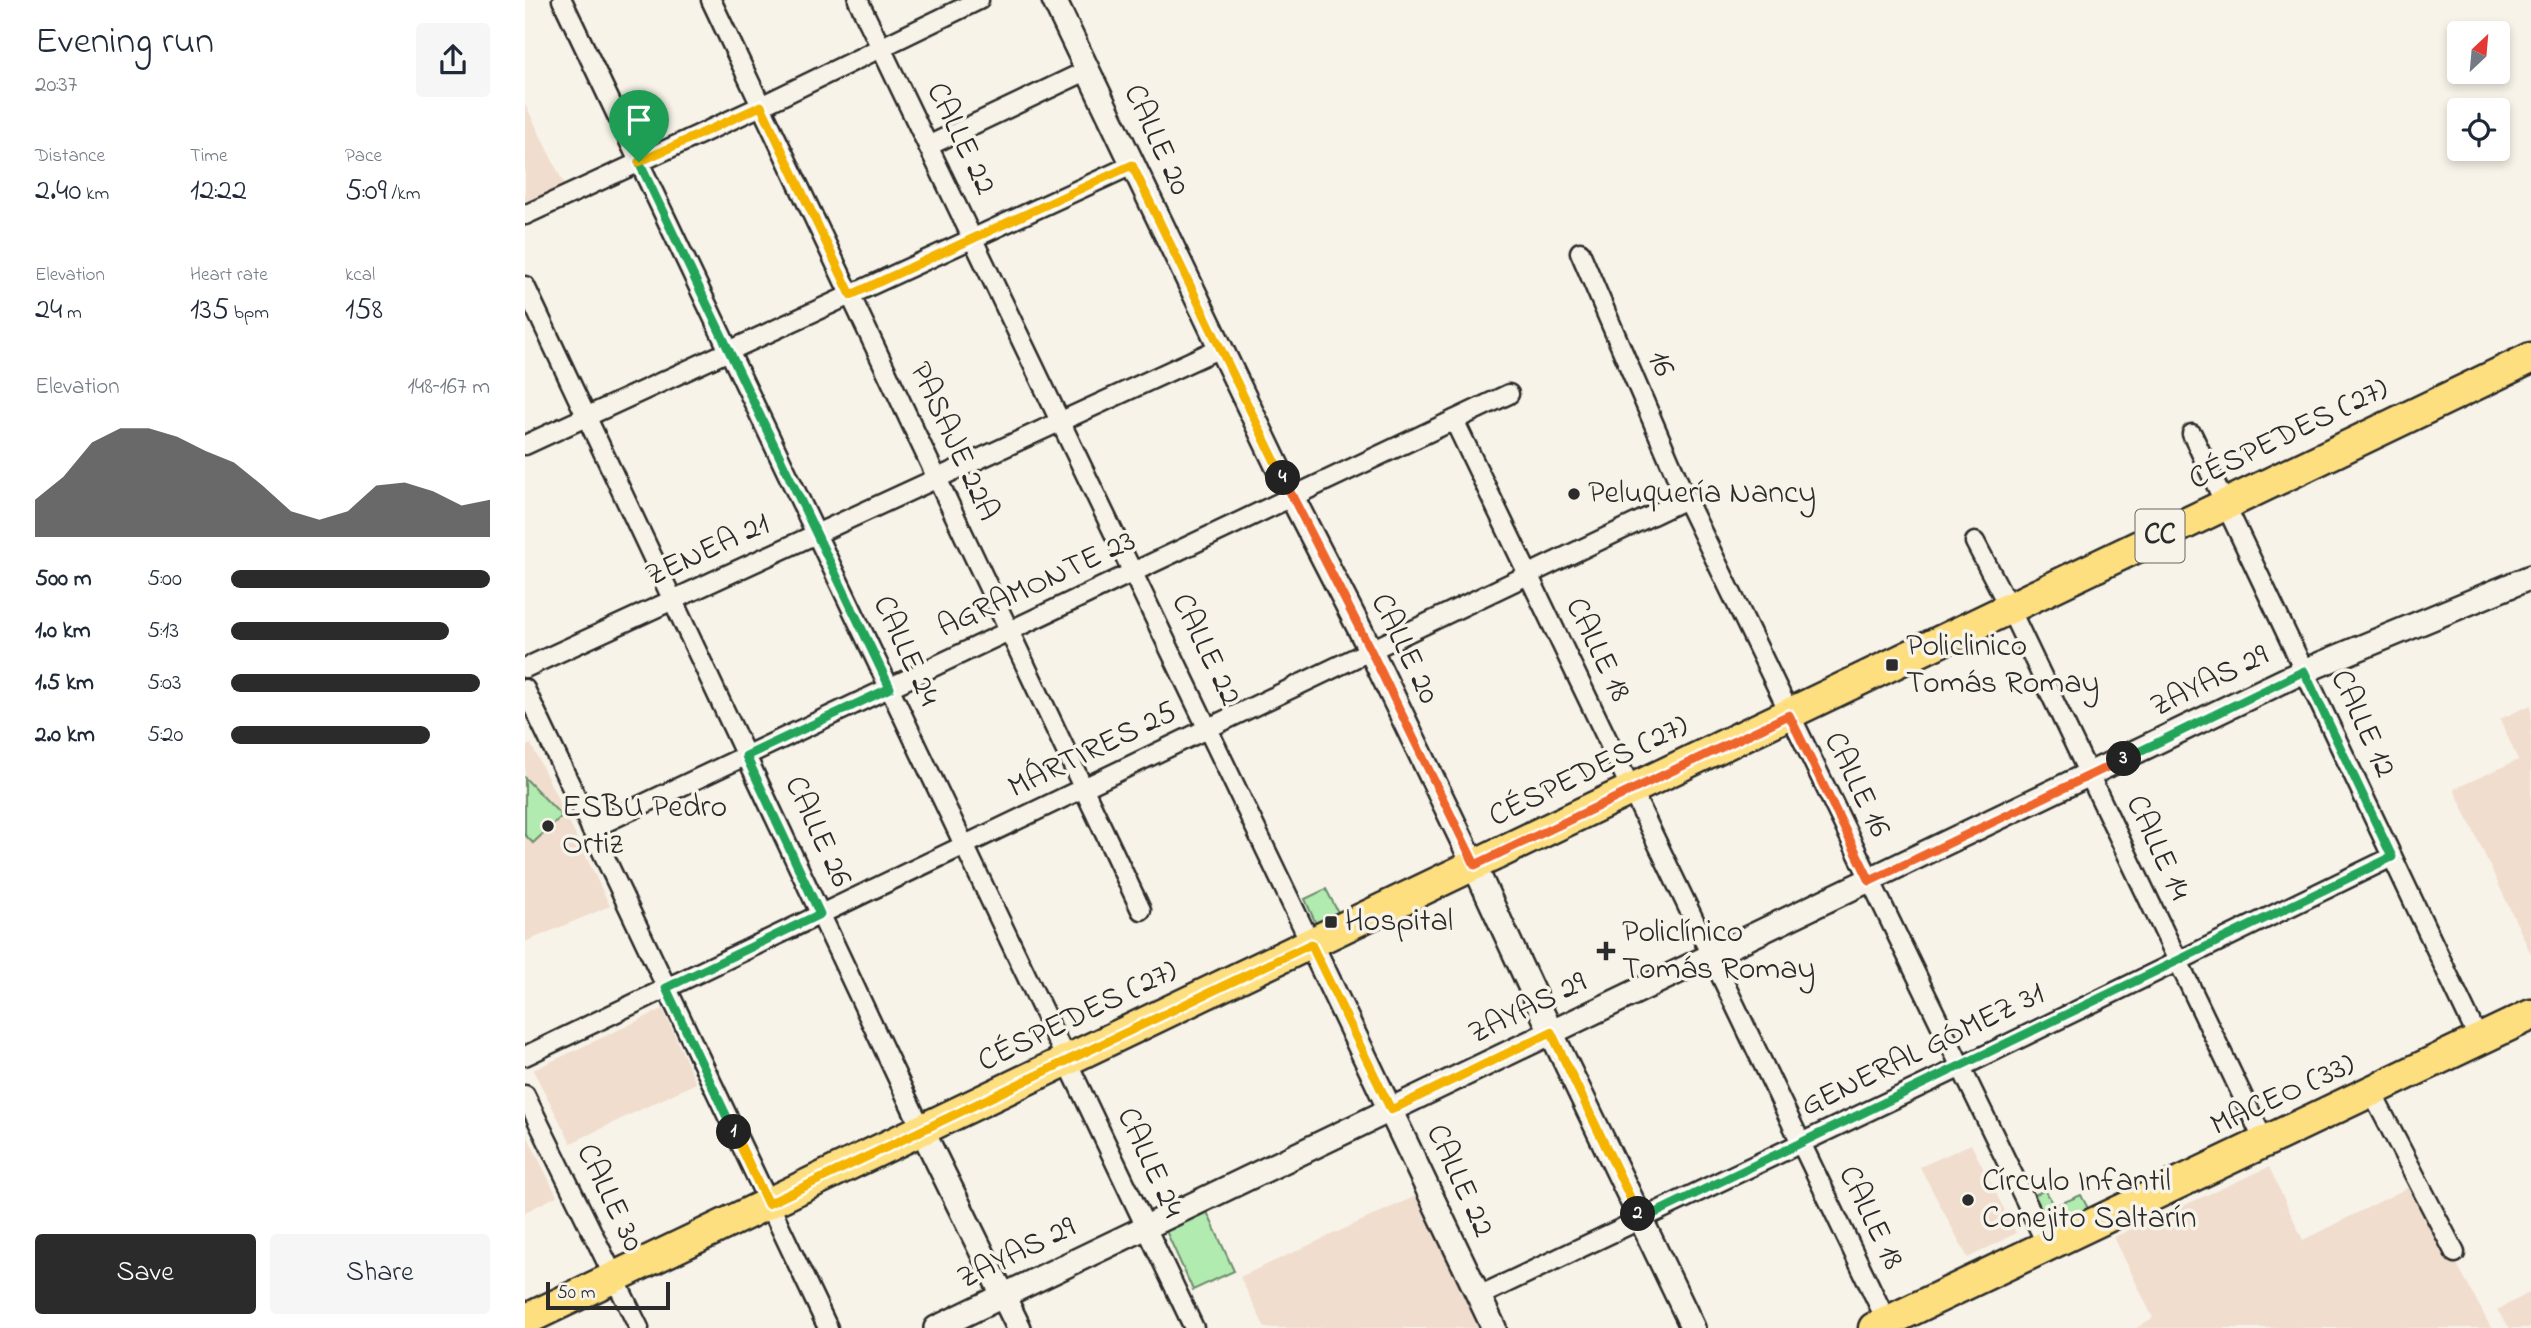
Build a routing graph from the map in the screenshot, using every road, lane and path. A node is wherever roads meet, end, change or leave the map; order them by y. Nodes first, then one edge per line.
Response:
1 (562, 0) edge
2 (711, 0) edge
3 (858, 0) edge
4 (979, 0) edge
5 (1054, 0) edge
6 (881, 47) junction
7 (1088, 70) junction
8 (761, 106) junction
9 (928, 146) junction
10 (639, 162) junction
11 (1132, 165) junction
12 (525, 215) edge
13 (973, 239) junction
14 (1580, 251) dead end
15 (525, 286) edge
16 (851, 295) junction
17 (1220, 348) junction
18 (729, 351) junction
19 (2531, 358) edge
20 (1509, 394) dead end
21 (586, 416) junction
22 (1454, 420) junction
23 (1060, 421) junction
24 (2192, 434) dead end
25 (525, 444) edge
26 (937, 478) junction
27 (1292, 497) junction
28 (1686, 499) junction
29 (2225, 505) junction
30 (816, 534) junction
31 (1975, 542) dead end
32 (1133, 572) junction
33 (1528, 575) junction
34 (2531, 577) edge
35 (673, 600) junction
36 (2010, 609) junction
37 (1009, 631) junction
38 (1371, 651) junction
39 (525, 668) edge
40 (2304, 671) junction
41 (890, 688) junction
42 (525, 689) edge
43 (1789, 715) junction
44 (1208, 729) junction
45 (746, 756) junction
46 (2089, 775) junction
47 (1083, 788) junction
48 (1632, 790) junction
49 (591, 829) junction
50 (964, 845) junction
51 (2392, 857) junction
52 (1475, 865) junction
53 (1870, 881) junction
54 (1141, 910) dead end
55 (820, 914) junction
56 (1311, 944) junction
57 (1712, 957) junction
58 (2178, 961) junction
59 (666, 988) junction
60 (2531, 1015) edge
61 (1551, 1032) junction
62 (2479, 1040) junction
63 (525, 1056) edge
64 (1067, 1060) junction
65 (1961, 1067) junction
66 (2372, 1093) junction
67 (525, 1095) edge
68 (1391, 1110) junction
69 (922, 1130) junction
70 (1801, 1143) junction
71 (2265, 1143) junction
72 (768, 1204) junction
73 (1641, 1220) junction
74 (1146, 1227) junction
75 (2047, 1247) junction
76 (2455, 1253) dead end
77 (614, 1277) junction
78 (1003, 1295) junction
79 (1479, 1296) junction
80 (525, 1320) edge
81 (1880, 1325) edge
82 (639, 1328) edge
83 (828, 1328) edge
84 (936, 1328) edge
85 (1019, 1328) edge
86 (1194, 1328) edge
87 (1494, 1328) edge
88 (1693, 1328) edge

1 - 10 street, CALLE 24
2 - 8 street, PASAJE 22A
3 - 6 street, CALLE 22
4 - 6 street
5 - 7 street, CALLE 20
6 - 8 street
6 - 9 street, CALLE 22
7 - 9 street
7 - 11 street, CALLE 20
8 - 10 street
8 - 16 street, PASAJE 22A
9 - 13 street, CALLE 22
10 - 12 street
10 - 18 street, CALLE 24
11 - 13 street
11 - 17 street, CALLE 20
13 - 16 street
13 - 23 street, CALLE 22
14 - 28 street, 16
15 - 21 street, CALLE 26
16 - 18 street
16 - 26 street, PASAJE 22A
17 - 23 street, ZENEA 21
17 - 27 street, CALLE 20
18 - 21 street
18 - 30 street, CALLE 24
19 - 29 main road, CÉSPEDES (27) / CC
20 - 22 street, AGRAMONTE 23
21 - 25 street
21 - 35 street, CALLE 26
22 - 27 street, AGRAMONTE 23
22 - 33 street, CALLE 18
23 - 26 street, ZENEA 21
23 - 32 street, CALLE 22
24 - 29 street, CALLE 12
26 - 30 street, ZENEA 21
26 - 37 street, PASAJE 22A
27 - 32 street, AGRAMONTE 23
27 - 38 street, CALLE 20
28 - 33 street, MÁRTIRES 25
28 - 43 street, CALLE 16
29 - 36 main road, CÉSPEDES (27) / CC
29 - 40 street, CALLE 12
30 - 35 street, ZENEA 21
30 - 41 street, CALLE 24
31 - 36 street, CALLE 14
32 - 37 street, AGRAMONTE 23
32 - 44 street, CALLE 22
33 - 38 street, MÁRTIRES 25
33 - 48 street, CALLE 18
34 - 40 street, ZAYAS 29
35 - 39 street, ZENEA 21
35 - 45 street, CALLE 26
36 - 43 main road, CÉSPEDES (27) / CC
36 - 46 street, CALLE 14
37 - 41 street, AGRAMONTE 23
37 - 47 street, PASAJE 22A
38 - 44 street, MÁRTIRES 25
38 - 52 street, CALLE 20
40 - 46 street, ZAYAS 29
40 - 51 street, CALLE 12
41 - 45 street, AGRAMONTE 23
41 - 50 street, CALLE 24
42 - 49 street
43 - 48 main road, CÉSPEDES (27) / CC
43 - 53 street, CALLE 16
44 - 47 street, MÁRTIRES 25
44 - 56 street, CALLE 22
45 - 49 street, AGRAMONTE 23
45 - 55 street, CALLE 26
46 - 53 street, ZAYAS 29
46 - 58 street, CALLE 14
47 - 50 street, MÁRTIRES 25
47 - 54 street, PASAJE 22A
48 - 52 main road, CÉSPEDES (27) / CC
48 - 57 street, CALLE 18
49 - 59 street
50 - 55 street, MÁRTIRES 25
50 - 64 street, CALLE 24
51 - 58 street, GENERAL GÓMEZ 31
51 - 62 street, CALLE 12
52 - 56 main road, CÉSPEDES (27) / CC
52 - 61 street, CALLE 20
53 - 57 street, ZAYAS 29
53 - 65 street, CALLE 16
55 - 59 street, MÁRTIRES 25
55 - 69 street, CALLE 26
56 - 64 main road, CÉSPEDES (27) / CC
56 - 68 street, CALLE 22
57 - 61 street, ZAYAS 29
57 - 70 street, CALLE 18
58 - 65 street, GENERAL GÓMEZ 31
58 - 71 street, CALLE 14
59 - 63 street, MÁRTIRES 25
59 - 72 street
60 - 62 main road, MACEO (33)
61 - 68 street, ZAYAS 29
61 - 73 street, CALLE 20
62 - 66 main road, MACEO (33)
64 - 69 main road, CÉSPEDES (27) / CC
64 - 74 street, CALLE 24
65 - 70 street, GENERAL GÓMEZ 31
65 - 75 street, CALLE 16
66 - 71 main road, MACEO (33)
66 - 76 street
67 - 77 street, CALLE 30
68 - 74 street, ZAYAS 29
68 - 79 street, CALLE 22
69 - 72 main road, CÉSPEDES (27) / CC
69 - 78 street, CALLE 26
70 - 73 street, GENERAL GÓMEZ 31
70 - 81 street, CALLE 18
71 - 75 main road, MACEO (33)
72 - 77 main road, CÉSPEDES (27) / CC
72 - 83 street
73 - 79 street, GENERAL GÓMEZ 31
73 - 88 street, CALLE 20
74 - 78 street, ZAYAS 29
74 - 86 street, CALLE 24
75 - 81 main road, MACEO (33)
77 - 80 main road, CÉSPEDES (27) / CC
77 - 82 street, CALLE 30
78 - 84 street, ZAYAS 29
78 - 85 street, CALLE 26
79 - 87 street, CALLE 22

